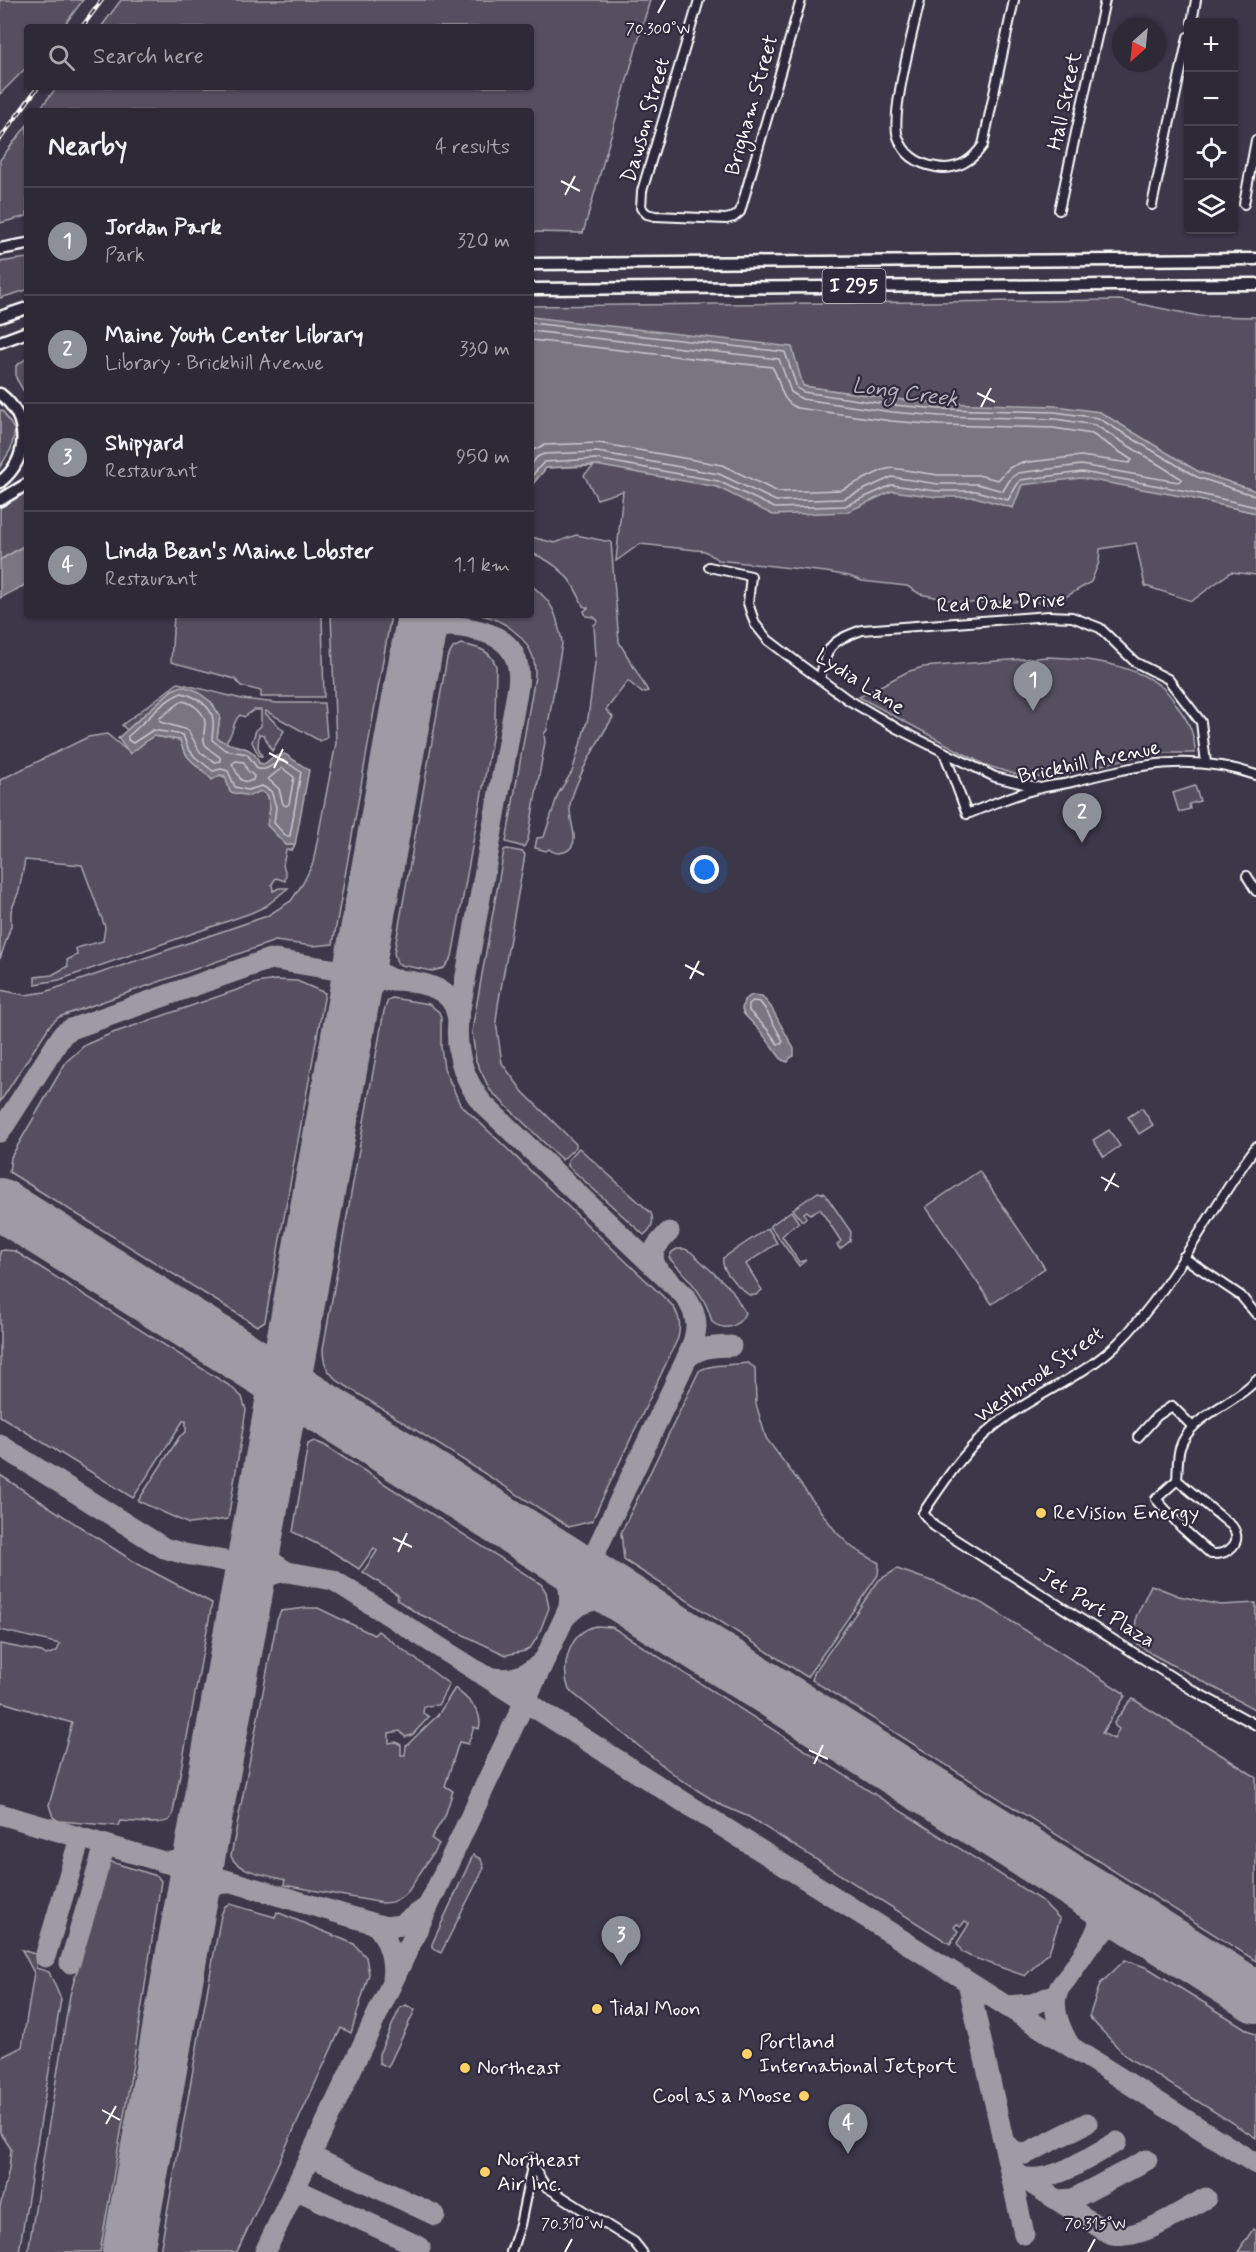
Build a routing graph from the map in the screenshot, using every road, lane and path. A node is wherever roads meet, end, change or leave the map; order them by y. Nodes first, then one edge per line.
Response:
1 (699, 0) edge
2 (801, 0) edge
3 (920, 0) edge
4 (1014, 0) edge
5 (1105, 0) edge
6 (1197, 0) edge
7 (1193, 18) edge
8 (1184, 56) edge
9 (1256, 140) edge
10 (1255, 153) edge
11 (1244, 204) dead end
12 (1152, 205) dead end
13 (1059, 210) dead end
14 (734, 218) joint
15 (24, 245) edge
16 (0, 249) edge
17 (1256, 252) edge
18 (1105, 259) junction
19 (1256, 259) edge
20 (534, 262) edge
21 (1256, 284) edge
22 (534, 289) edge
23 (24, 309) edge
24 (0, 317) edge
25 (24, 333) edge
26 (0, 342) edge
27 (0, 394) edge
28 (0, 482) edge
29 (24, 485) edge
30 (0, 500) edge
31 (709, 567) dead end
32 (820, 679) junction
33 (944, 752) junction
34 (1206, 763) junction
35 (1256, 775) edge
36 (1040, 788) junction
37 (1247, 876) dead end
38 (1256, 891) edge
39 (1256, 1147) edge
40 (1183, 1257) junction
41 (1256, 1314) edge
42 (1254, 1386) edge
43 (1193, 1427) junction
44 (1138, 1437) dead end
45 (1177, 1480) junction
46 (923, 1513) joint
47 (1256, 1725) edge
48 (511, 2252) edge
49 (642, 2252) edge

1 - 14 street, Dawson Street
2 - 14 street, Brigham Street
3 - 4 street
5 - 13 street, Hall Street
6 - 7 street
8 - 12 street
9 - 10 street
10 - 11 street
15 - 16 highway
17 - 18 highway
18 - 19 highway, I 295
18 - 20 highway, I 295
21 - 22 highway, I 295
23 - 24 highway
25 - 26 highway
27 - 28 highway
29 - 30 highway
31 - 32 street, Lydia Lane
32 - 33 street, Lydia Lane
32 - 34 street, Red Oak Drive
33 - 36 street, Lydia Lane
33 - 36 street, Brickhill Avenue
34 - 35 street, Brickhill Avenue
34 - 36 street, Brickhill Avenue
37 - 38 street
39 - 40 street, Westbrook Street
40 - 41 street
40 - 46 street, Westbrook Street
42 - 43 street
43 - 44 street
43 - 45 street
45 - 45 street
46 - 47 street, Jet Port Plaza
48 - 49 street

